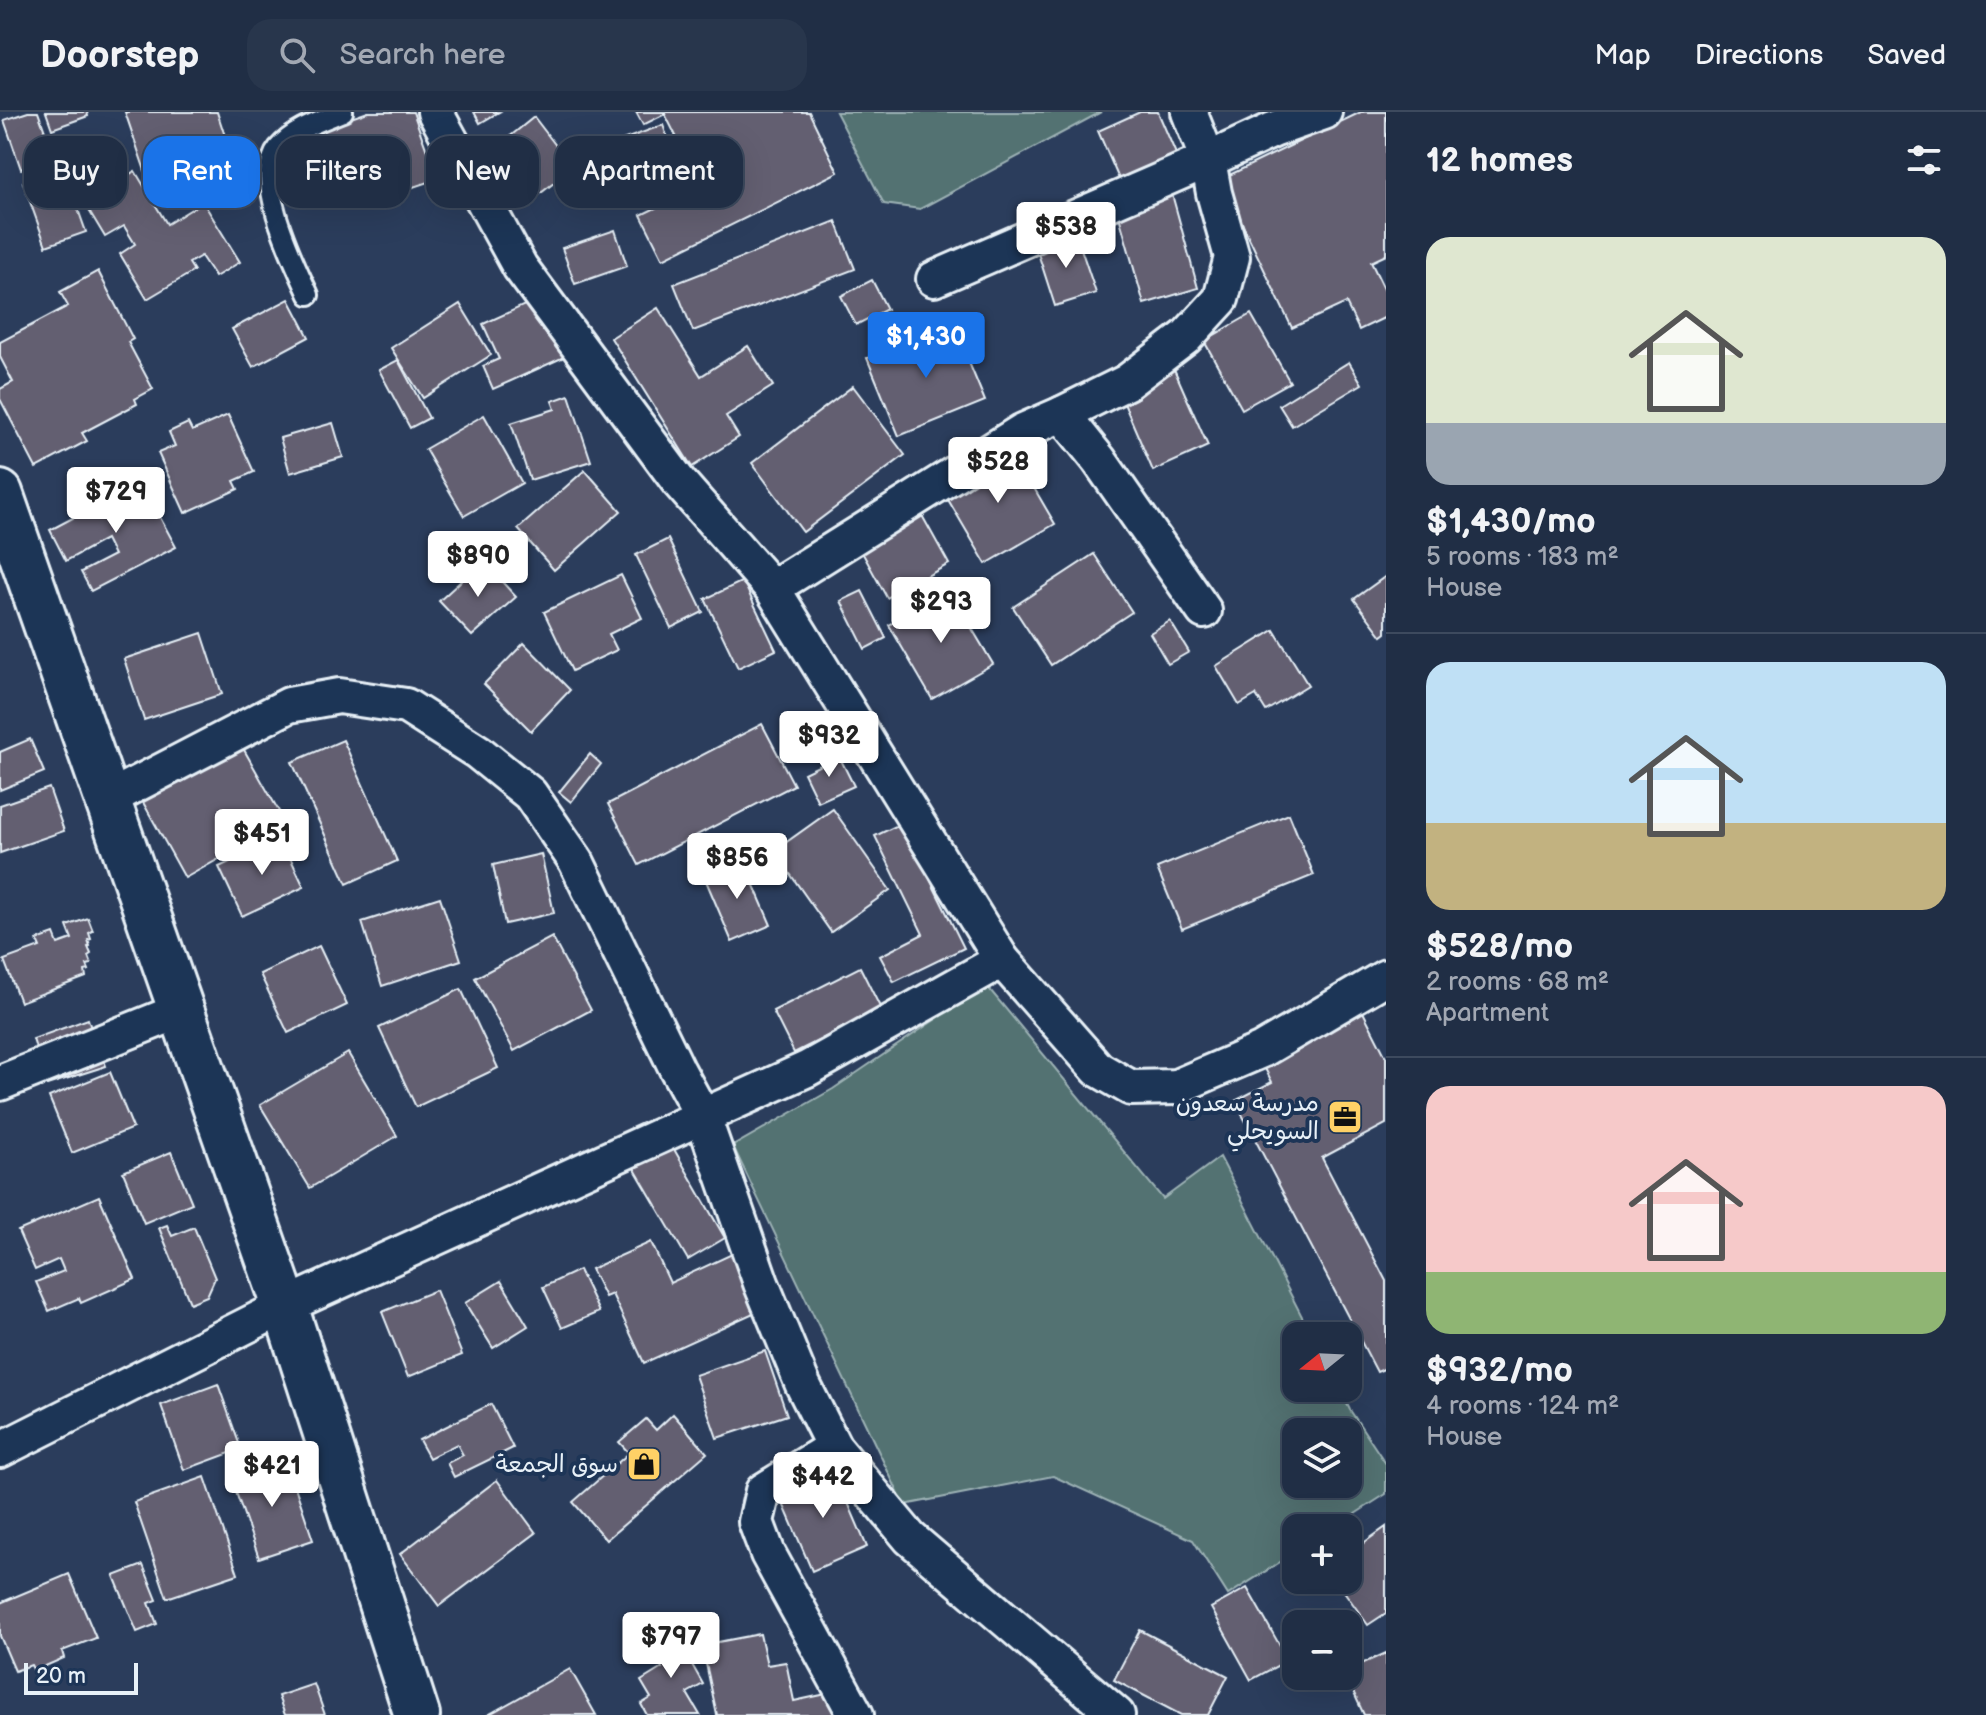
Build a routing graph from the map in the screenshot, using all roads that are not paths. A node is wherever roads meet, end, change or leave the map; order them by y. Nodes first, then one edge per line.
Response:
1 (343, 112) edge
2 (435, 112) edge
3 (1189, 112) edge
4 (1324, 112) edge
5 (1208, 160) junction
6 (934, 279) dead end
7 (309, 295) dead end
8 (1062, 414) junction
9 (0, 493) edge
10 (9, 549) edge
11 (772, 588) junction
12 (1204, 611) dead end
13 (108, 799) junction
14 (1002, 960) junction
15 (1386, 977) edge
16 (182, 1010) junction
17 (0, 1083) edge
18 (703, 1117) junction
19 (285, 1306) junction
20 (834, 1447) junction
21 (0, 1450) edge
22 (417, 1715) edge
23 (856, 1715) edge
24 (1117, 1715) edge

1 - 7 lane
2 - 11 street
3 - 5 street
4 - 5 street
5 - 6 street
5 - 8 street
8 - 11 street
8 - 12 street
9 - 10 street
10 - 13 street
11 - 14 street
13 - 16 street
13 - 18 street
14 - 15 street
14 - 18 street
16 - 17 street
16 - 19 street
18 - 19 street
18 - 20 street
19 - 21 street
19 - 22 street
20 - 23 street
20 - 24 street

